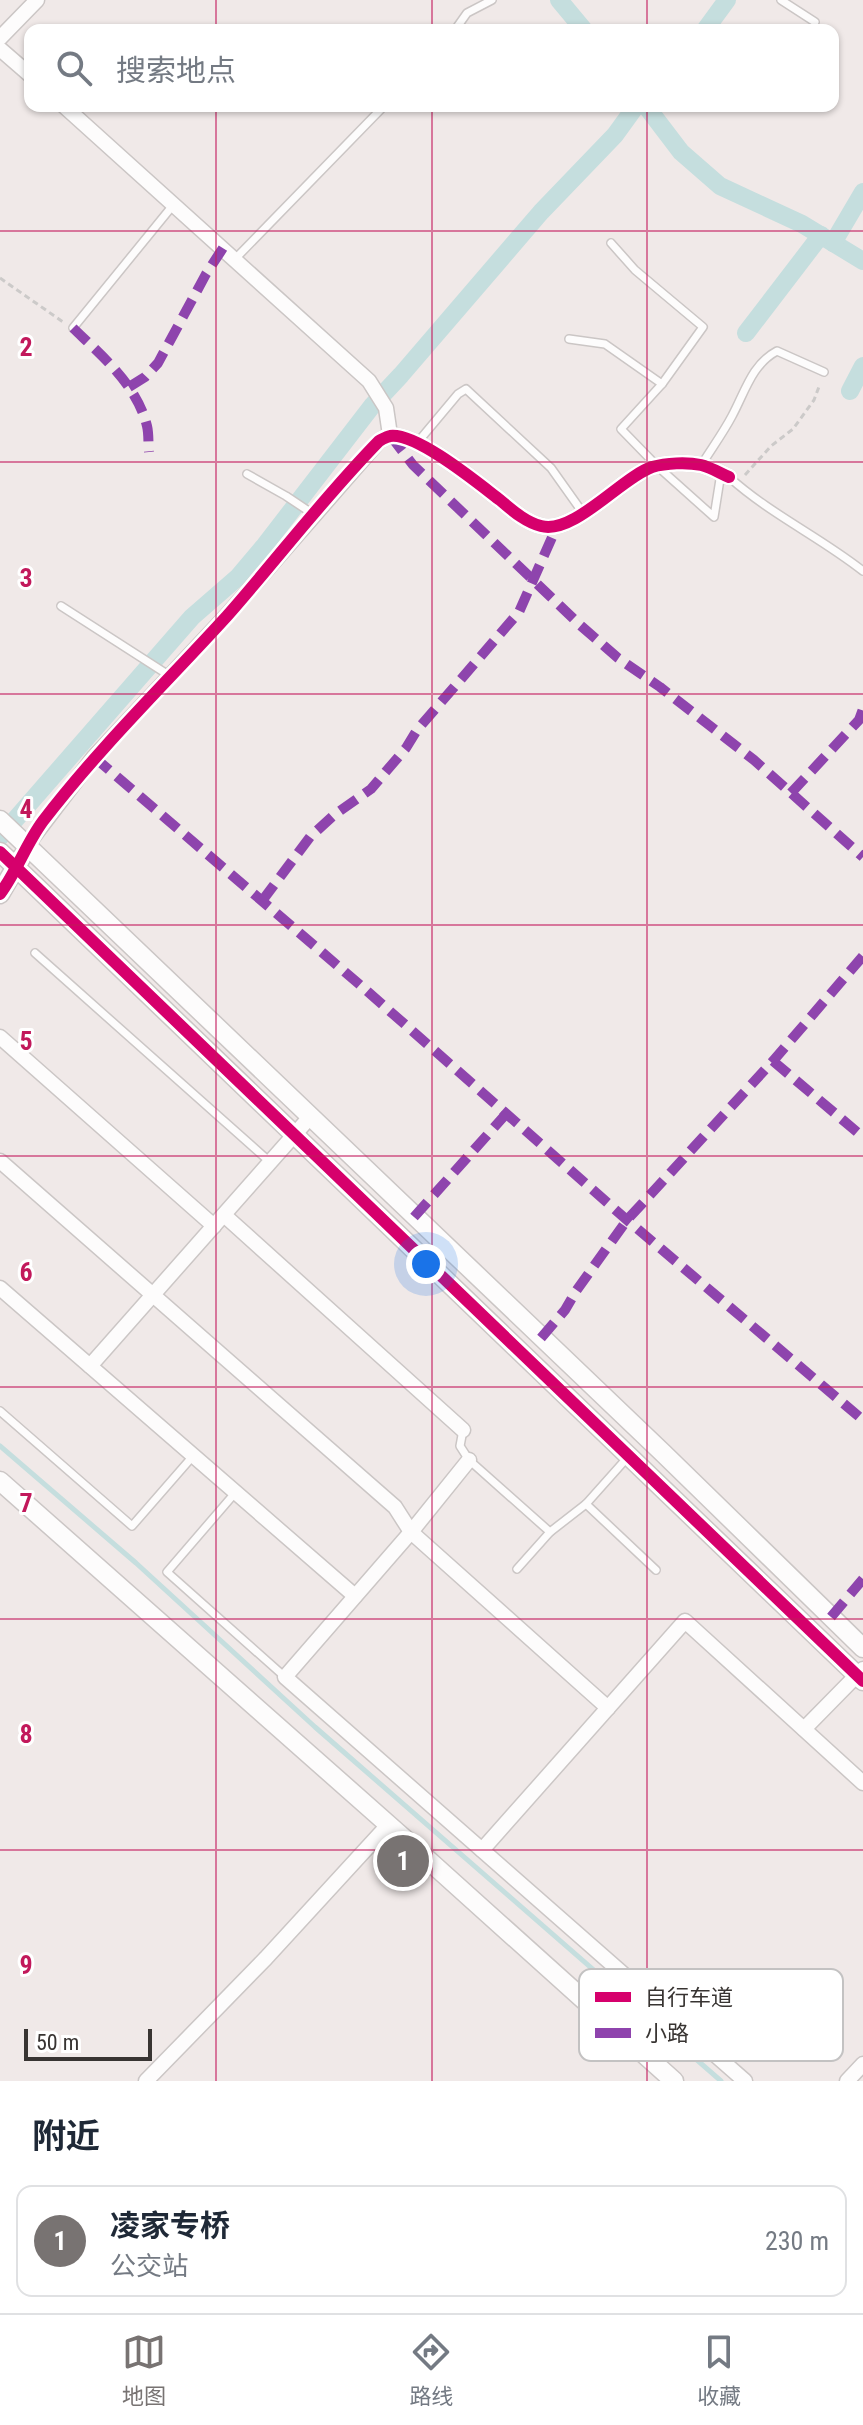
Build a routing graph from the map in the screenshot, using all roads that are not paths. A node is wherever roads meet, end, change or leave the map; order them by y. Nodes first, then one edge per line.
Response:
1 (37, 0) edge
2 (492, 0) edge
3 (781, 0) edge
4 (815, 22) dead end
5 (459, 24) edge
6 (0, 38) edge
7 (0, 49) edge
8 (24, 70) edge
9 (71, 112) edge
10 (378, 112) edge
11 (174, 204) junction
12 (611, 243) dead end
13 (235, 259) junction
14 (73, 328) road end
15 (569, 339) dead end
16 (824, 372) road end
17 (662, 384) junction
18 (390, 435) junction
19 (417, 443) junction
20 (702, 465) junction
21 (657, 466) junction
22 (247, 474) dead end
23 (729, 478) junction
24 (309, 512) junction
25 (583, 513) junction
26 (863, 571) edge
27 (61, 606) dead end
28 (165, 673) junction
29 (0, 820) edge
30 (22, 840) junction
31 (1, 853) edge
32 (17, 869) junction
33 (0, 894) edge
34 (35, 953) dead end
35 (0, 1037) edge
36 (310, 1117) junction
37 (294, 1135) junction
38 (0, 1161) edge
39 (270, 1162) junction
40 (219, 1220) junction
41 (0, 1288) edge
42 (152, 1295) junction
43 (90, 1366) junction
44 (0, 1411) edge
45 (463, 1430) joint
46 (646, 1437) junction
47 (193, 1456) junction
48 (628, 1456) junction
49 (469, 1460) junction
50 (0, 1481) edge
51 (235, 1493) junction
52 (586, 1504) junction
53 (411, 1532) junction
54 (550, 1532) junction
55 (517, 1569) dead end
56 (656, 1570) dead end
57 (355, 1596) junction
58 (863, 1648) edge
59 (861, 1675) edge
60 (285, 1677) junction
61 (608, 1708) junction
62 (804, 1729) junction
63 (863, 1783) edge
64 (389, 1824) junction
65 (482, 1850) junction
66 (617, 1969) edge
67 (579, 1995) edge
68 (652, 2061) edge
69 (722, 2061) edge
70 (863, 2064) edge
71 (146, 2081) edge
72 (674, 2081) edge
73 (745, 2081) edge
74 (847, 2081) edge

1 - 6 street
2 - 5 lane
3 - 4 lane
7 - 8 street
9 - 11 street
10 - 13 lane
11 - 13 street
11 - 14 lane
12 - 17 lane
13 - 18 street
15 - 17 lane
16 - 20 lane
17 - 21 lane
18 - 19 street
18 - 24 street
19 - 25 street
19 - 25 lane
20 - 21 street
20 - 23 street
21 - 23 lane
21 - 25 street
22 - 24 lane
23 - 26 lane
24 - 28 street
27 - 28 lane
28 - 30 street
29 - 30 street
30 - 32 street
30 - 36 street
31 - 32 street
32 - 33 street
32 - 37 street
34 - 39 lane
35 - 40 street
36 - 37 street
36 - 46 street
37 - 39 street
37 - 48 street
38 - 42 street
39 - 40 street
40 - 42 street
40 - 45 street
41 - 43 street
42 - 43 street
42 - 53 street
43 - 47 street
44 - 47 lane
45 - 49 lane
46 - 48 street
46 - 58 street
47 - 51 street
48 - 52 lane
48 - 59 street
49 - 53 street
49 - 54 lane
50 - 64 street
51 - 57 street
51 - 60 lane
52 - 54 lane
52 - 56 lane
53 - 57 street
53 - 61 street
54 - 55 lane
57 - 60 street
59 - 62 street
60 - 65 street
61 - 62 street
61 - 65 street
62 - 63 street
64 - 67 street
64 - 71 street
65 - 66 street
68 - 72 street
69 - 73 street
70 - 74 street

